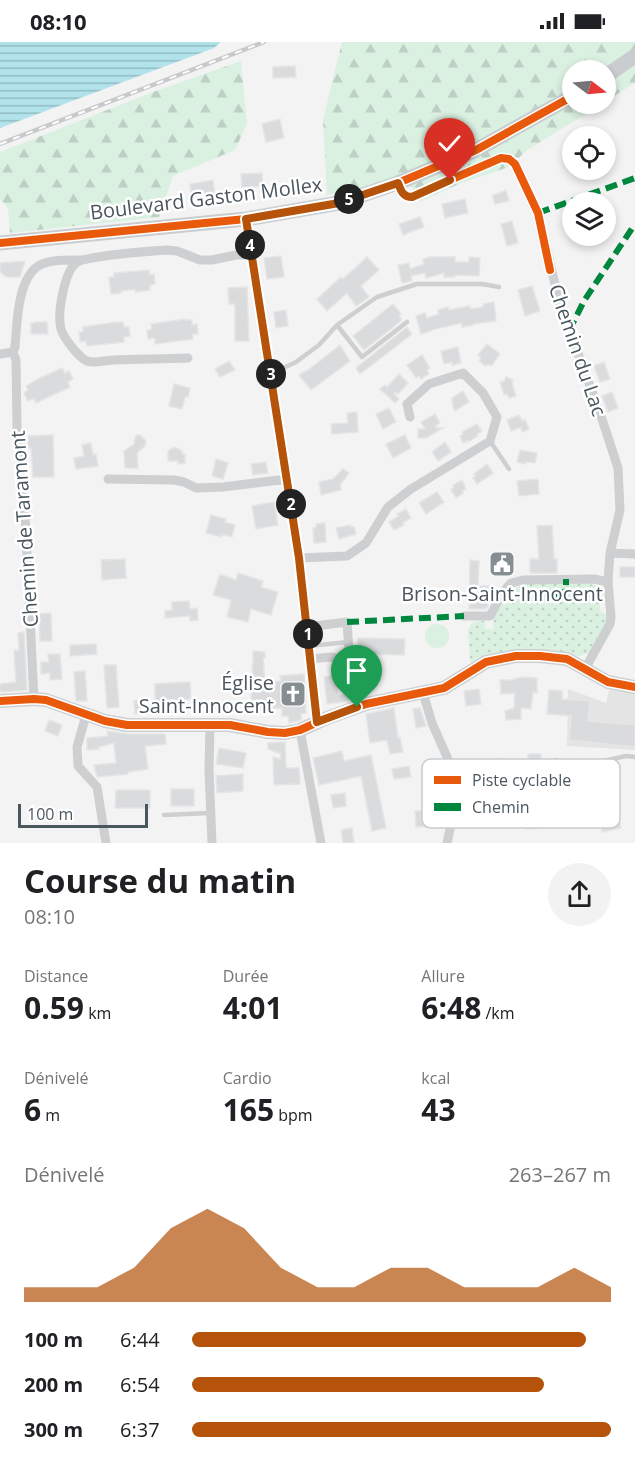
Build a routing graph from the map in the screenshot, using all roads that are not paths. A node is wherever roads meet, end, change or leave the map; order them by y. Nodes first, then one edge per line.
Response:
1 (635, 56) edge
2 (616, 69) edge
3 (562, 102) edge
4 (398, 183) junction
5 (246, 219) junction
6 (0, 243) edge
7 (252, 255) junction
8 (81, 260) junction
9 (499, 287) dead end
10 (407, 322) dead end
11 (337, 325) junction
12 (13, 352) junction
13 (0, 354) edge
14 (188, 358) dead end
15 (271, 374) junction
16 (410, 417) dead end
17 (490, 441) junction
18 (509, 469) dead end
19 (108, 479) dead end
20 (287, 479) junction
21 (610, 553) junction
22 (635, 554) edge
23 (299, 558) junction
24 (608, 582) junction
25 (464, 616) dead end
26 (307, 627) junction
27 (348, 642) junction
28 (309, 646) junction
29 (310, 659) junction
30 (585, 669) junction
31 (635, 687) edge
32 (423, 693) junction
33 (34, 699) junction
34 (0, 701) edge
35 (86, 715) junction
36 (317, 722) junction
37 (210, 724) junction
38 (300, 730) junction
39 (635, 757) edge
40 (448, 759) edge
41 (612, 759) edge
42 (211, 813) junction
43 (164, 815) dead end
44 (450, 828) edge
45 (106, 843) edge
46 (212, 843) edge
47 (321, 843) edge
48 (447, 843) edge

1 - 2 main road
3 - 4 main road, Boulevard Gaston Mollex
4 - 5 main road, Boulevard Gaston Mollex
4 - 21 street, Chemin du Lac
5 - 6 main road, Boulevard Gaston Mollex
5 - 7 street
7 - 8 street, Chemin de Taramont
7 - 15 street
8 - 12 street, Chemin de Taramont
8 - 14 street
9 - 11 lane
10 - 11 lane
11 - 15 lane
12 - 13 street
12 - 33 street, Chemin de Taramont
15 - 20 street
16 - 17 street
17 - 18 lane
17 - 23 street
19 - 20 street
20 - 23 street
21 - 22 street
21 - 24 street, Chemin du Lac
23 - 26 street
24 - 25 street
24 - 30 street, Chemin du Lac
26 - 27 street
26 - 28 street
27 - 28 lane
27 - 29 street
28 - 29 street
29 - 36 street
30 - 31 street
30 - 32 street
32 - 36 street
32 - 40 street
33 - 34 street
33 - 35 street
35 - 37 street
35 - 45 street
36 - 38 street
37 - 38 street
37 - 42 street
38 - 47 street
39 - 41 lane
42 - 43 lane
42 - 46 street
44 - 48 street

